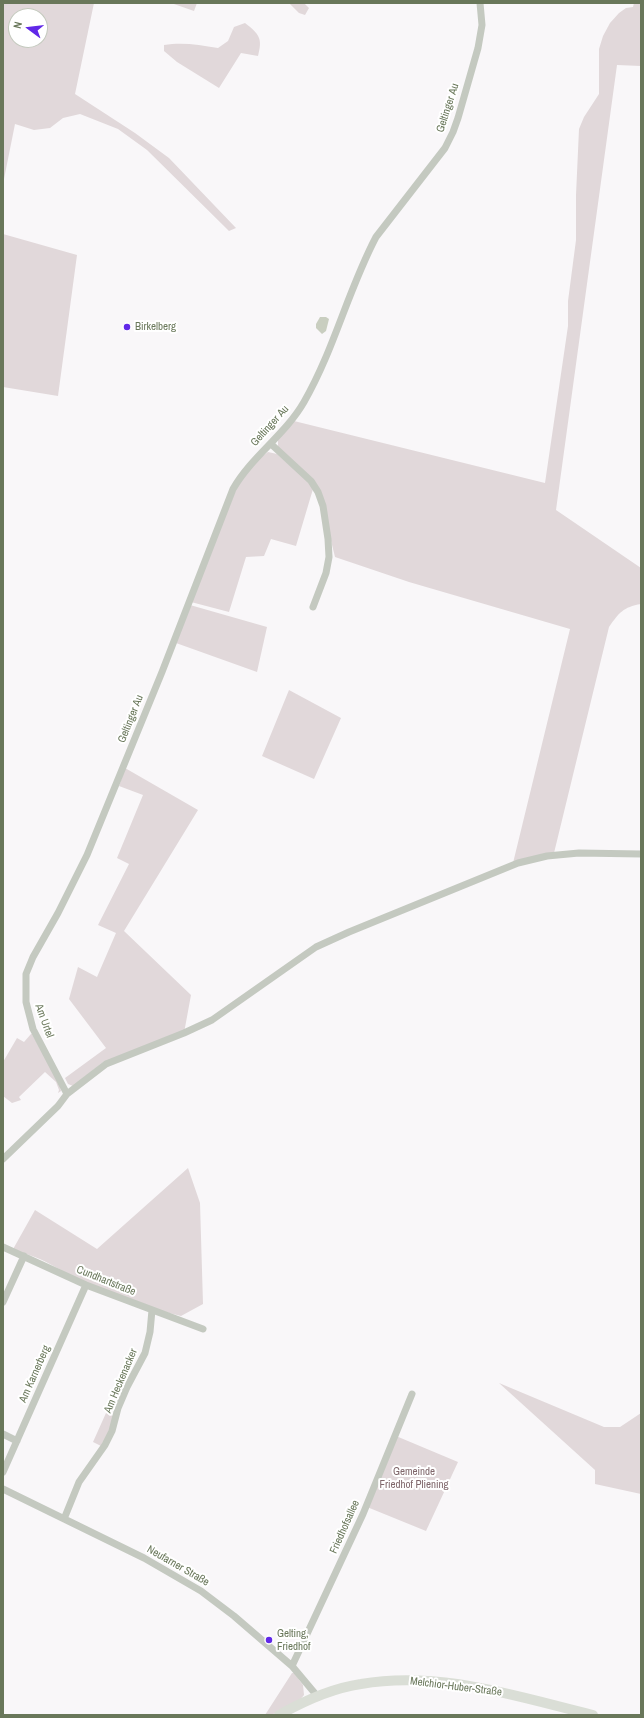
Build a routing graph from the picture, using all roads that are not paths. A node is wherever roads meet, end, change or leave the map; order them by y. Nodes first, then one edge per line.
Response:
1 (480, 3) edge
2 (270, 444) junction
3 (313, 607) dead end
4 (641, 854) edge
5 (80, 871) joint
6 (67, 1094) junction
7 (3, 1159) edge
8 (3, 1247) edge
9 (24, 1256) junction
10 (86, 1285) junction
11 (3, 1302) edge
12 (152, 1310) junction
13 (203, 1329) dead end
14 (412, 1394) dead end
15 (3, 1434) edge
16 (17, 1441) junction
17 (3, 1472) edge
18 (3, 1489) edge
19 (64, 1518) junction
20 (292, 1666) junction
21 (318, 1697) junction
22 (279, 1715) edge
23 (592, 1715) edge

1 - 2 street, Geltinger Au
2 - 3 street
2 - 5 street, Geltinger Au
4 - 6 street
5 - 6 street, Am Urtel
6 - 7 street
8 - 9 street, Cundhartstraße
9 - 10 street, Cundhartstraße
9 - 11 street
10 - 12 street, Cundhartstraße
10 - 16 street, Am Karnerberg
12 - 13 street, Cundhartstraße
12 - 19 street, Am Heckenacker
14 - 20 street, Friedhofsallee
15 - 16 street
16 - 17 street, Am Karnerberg
18 - 19 street, Neufarner Straße
19 - 20 street, Neufarner Straße
20 - 21 street, Neufarner Straße
21 - 22 street, Melchior-Huber-Straße
21 - 23 street, Melchior-Huber-Straße

